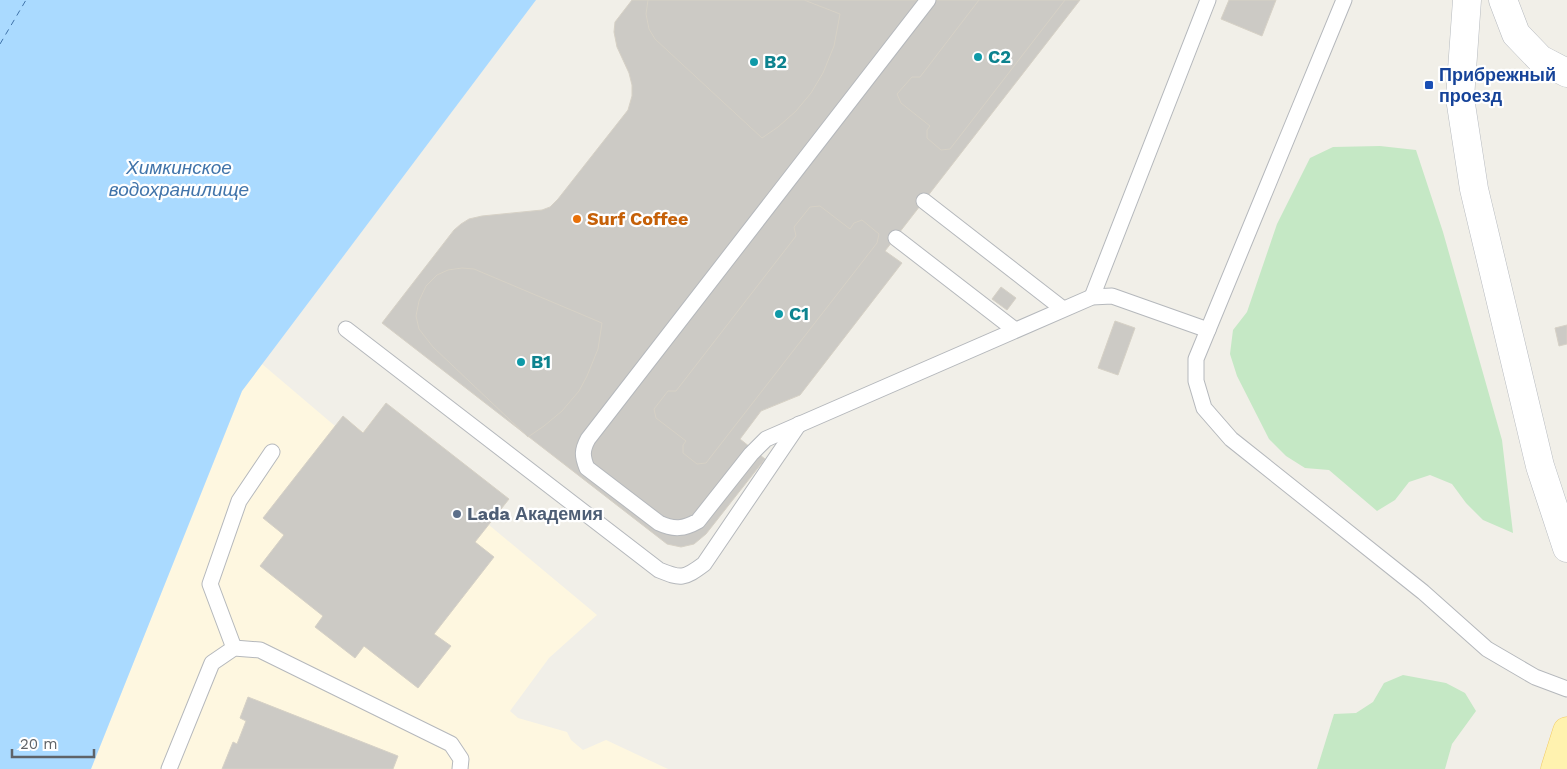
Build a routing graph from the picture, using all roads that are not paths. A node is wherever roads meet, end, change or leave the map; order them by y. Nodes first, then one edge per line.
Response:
1 (928, 0) edge
2 (1208, 0) edge
3 (1344, 0) edge
4 (1466, 0) edge
5 (1503, 0) edge
6 (1567, 74) edge
7 (924, 202) dead end
8 (896, 238) dead end
9 (1092, 297) junction
10 (1063, 309) junction
11 (346, 329) dead end
12 (1016, 330) junction
13 (1208, 330) junction
14 (799, 424) junction
15 (272, 452) dead end
16 (1567, 548) edge
17 (234, 648) junction
18 (1567, 689) edge
19 (1567, 731) edge
20 (170, 769) edge
21 (460, 769) edge
22 (1555, 769) edge

1 - 14 lane
2 - 9 lane
3 - 13 lane
4 - 16 street
5 - 6 street
7 - 10 lane
8 - 12 lane
9 - 10 lane
9 - 13 lane
10 - 12 lane
11 - 14 lane
12 - 14 lane
13 - 18 lane
15 - 17 lane
17 - 20 lane
17 - 21 lane
19 - 22 main road

